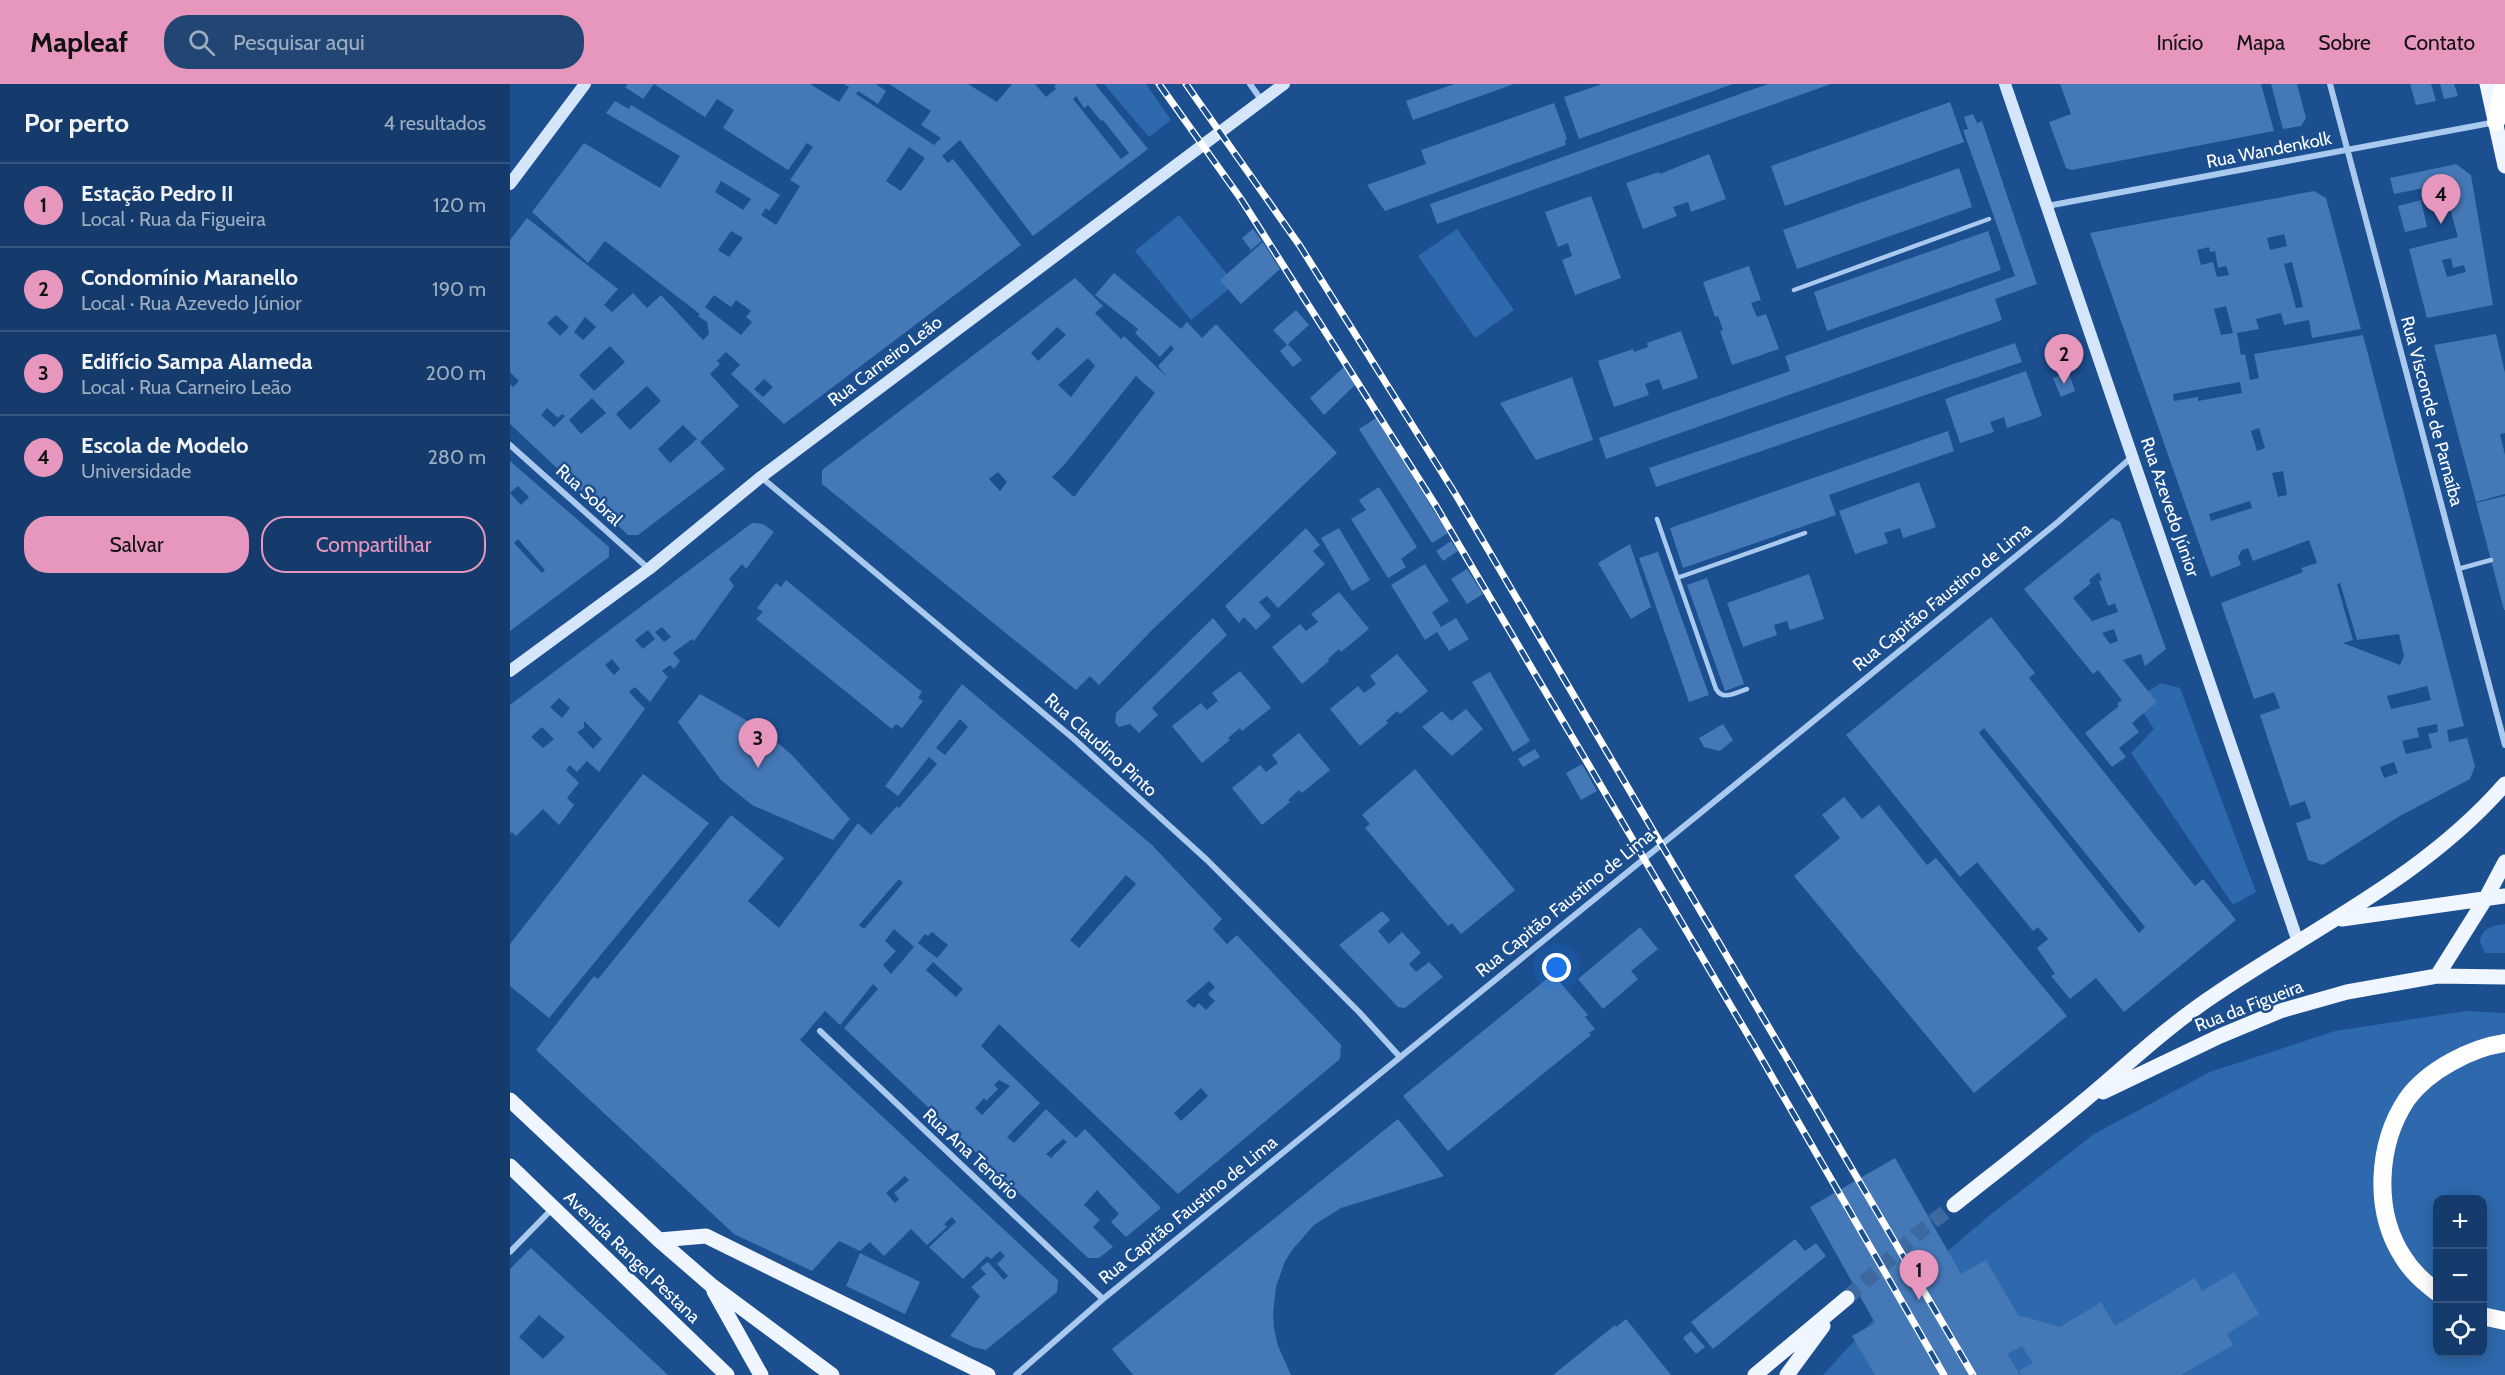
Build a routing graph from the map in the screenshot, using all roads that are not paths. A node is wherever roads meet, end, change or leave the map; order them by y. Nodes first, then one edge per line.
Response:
1 (585, 84) edge
2 (1250, 84) edge
3 (1284, 84) edge
4 (2005, 84) edge
5 (2330, 84) edge
6 (2487, 84) edge
7 (2504, 84) edge
8 (1262, 101) junction
9 (2496, 122) junction
10 (2348, 150) junction
11 (2505, 166) edge
12 (510, 184) edge
13 (2047, 206) junction
14 (1989, 219) dead end
15 (1794, 290) dead end
16 (510, 445) edge
17 (2134, 456) junction
18 (761, 477) junction
19 (1657, 519) dead end
20 (1805, 533) dead end
21 (2491, 560) dead end
22 (649, 569) junction
23 (2458, 569) junction
24 (1677, 578) junction
25 (510, 671) edge
26 (1747, 689) dead end
27 (2505, 746) edge
28 (2505, 783) edge
29 (2505, 862) edge
30 (2505, 896) edge
31 (2486, 898) junction
32 (2336, 920) junction
33 (2298, 942) junction
34 (2437, 976) junction
35 (2505, 977) edge
36 (819, 1031) dead end
37 (2505, 1043) edge
38 (1400, 1057) junction
39 (510, 1100) edge
40 (2084, 1101) junction
41 (510, 1166) edge
42 (1954, 1205) tunnel mouth
43 (553, 1208) junction
44 (659, 1240) junction
45 (510, 1252) edge
46 (711, 1285) junction
47 (2433, 1288) edge
48 (1847, 1298) tunnel mouth
49 (1102, 1299) junction
50 (1835, 1309) junction
51 (2487, 1317) edge
52 (2505, 1321) edge
53 (727, 1375) edge
54 (761, 1375) edge
55 (832, 1375) edge
56 (988, 1375) edge
57 (1016, 1375) edge
58 (1755, 1375) edge
59 (1787, 1375) edge

1 - 12 street
2 - 8 street
3 - 8 street, Rua Carneiro Leão
4 - 13 street, Rua Azevedo Júnior
5 - 10 street, Rua Visconde de Parnaíba
6 - 9 main road
7 - 9 highway
8 - 18 street, Rua Carneiro Leão
9 - 10 street, Rua Wandenkolk
9 - 11 main road
10 - 13 street, Rua Wandenkolk
10 - 23 street, Rua Visconde de Parnaíba
13 - 17 street, Rua Azevedo Júnior
14 - 15 lane
16 - 22 street, Rua Sobral
17 - 33 street, Rua Azevedo Júnior
17 - 38 street, Rua Capitão Faustino de Lima
18 - 22 street, Rua Carneiro Leão
18 - 38 street, Rua Claudino Pinto
19 - 24 lane
20 - 24 lane
21 - 23 lane
22 - 25 street, Rua Carneiro Leão
23 - 27 street, Rua Visconde de Parnaíba
24 - 26 lane
28 - 32 main road, Rua da Figueira
29 - 31 main road
30 - 31 main road
31 - 32 main road
31 - 34 main road
32 - 33 main road, Rua da Figueira
33 - 40 main road, Rua da Figueira
34 - 35 main road, Rua da Figueira
34 - 40 main road, Rua da Figueira
36 - 49 street, Rua Ana Tenório
37 - 47 highway
38 - 49 street, Rua Capitão Faustino de Lima
39 - 44 main road, Avenida Rangel Pestana
40 - 42 main road, Rua da Figueira
41 - 43 main road, Avenida Rangel Pestana
43 - 45 street
43 - 53 main road, Avenida Rangel Pestana
44 - 46 main road, Avenida Rangel Pestana
44 - 56 main road
46 - 54 main road, Avenida Rangel Pestana
46 - 55 main road, Avenida Rangel Pestana
48 - 50 main road
49 - 57 street, Rua Capitão Faustino de Lima
50 - 58 main road
50 - 59 main road
51 - 52 highway

